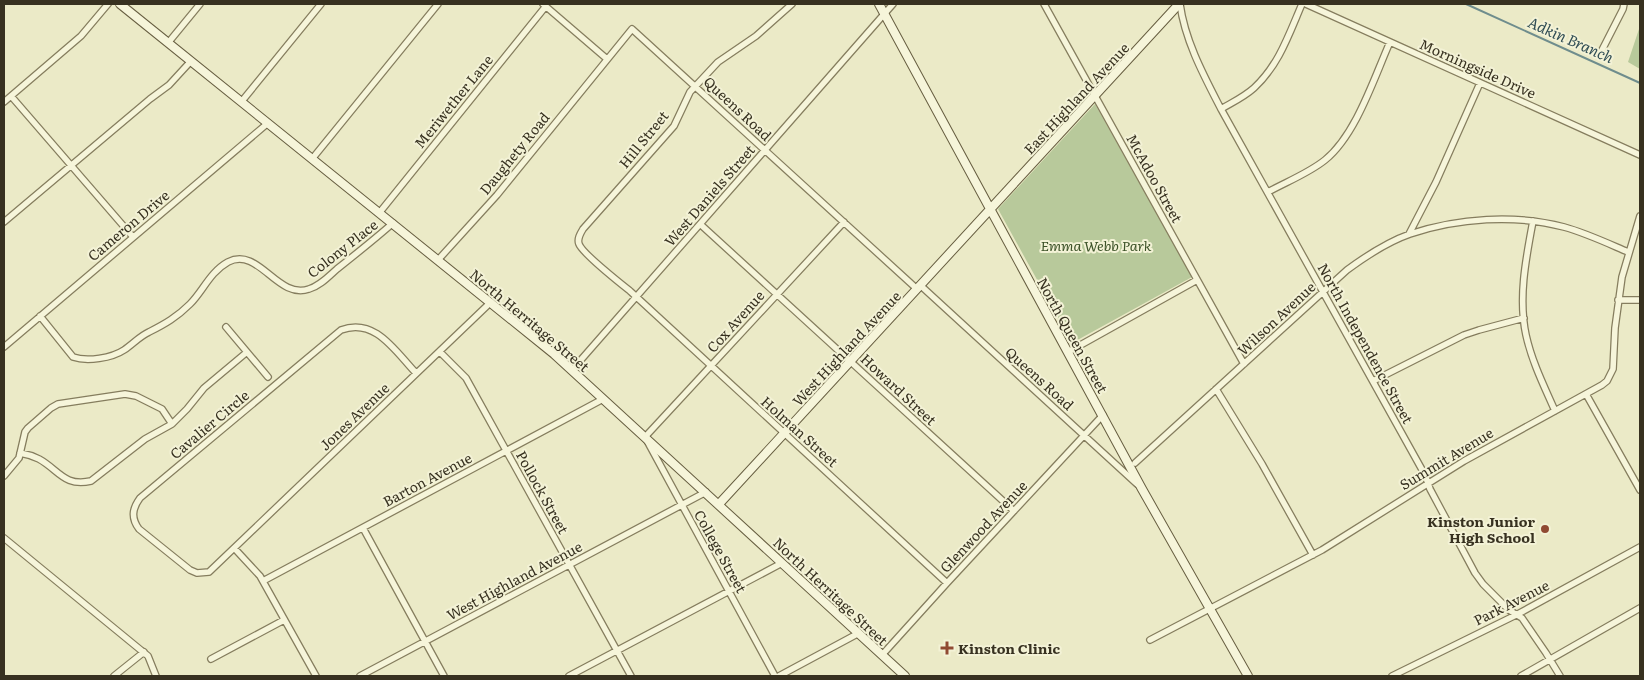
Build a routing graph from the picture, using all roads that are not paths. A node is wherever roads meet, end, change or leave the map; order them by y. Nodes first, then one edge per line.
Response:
1 (108, 4) edge
2 (120, 4) edge
3 (200, 4) edge
4 (321, 4) edge
5 (438, 4) edge
6 (792, 4) edge
7 (879, 4) edge
8 (893, 4) edge
9 (1044, 4) edge
10 (1180, 4) edge
11 (1302, 4) edge
12 (1306, 4) edge
13 (1624, 4) edge
14 (545, 5) edge
15 (884, 13) junction
16 (1390, 42) junction
17 (168, 43) junction
18 (1601, 52) dead end
19 (607, 59) junction
20 (191, 60) junction
21 (1480, 83) junction
22 (696, 86) junction
23 (11, 96) junction
24 (1095, 96) junction
25 (242, 101) junction
26 (4, 102) edge
27 (1221, 109) junction
28 (268, 123) junction
29 (765, 149) junction
30 (1640, 155) edge
31 (312, 159) junction
32 (71, 165) junction
33 (1268, 192) junction
34 (990, 208) junction
35 (380, 212) junction
36 (1640, 216) edge
37 (1533, 221) junction
38 (4, 222) edge
39 (844, 222) junction
40 (393, 223) junction
41 (700, 224) junction
42 (1409, 234) junction
43 (134, 237) junction
44 (1628, 252) junction
45 (438, 260) junction
46 (1197, 280) junction
47 (919, 287) junction
48 (1323, 291) junction
49 (777, 293) junction
50 (637, 298) junction
51 (1618, 300) junction
52 (1640, 300) edge
53 (491, 302) junction
54 (40, 316) junction
55 (1524, 318) junction
56 (226, 327) dead end
57 (4, 347) edge
58 (247, 352) junction
59 (440, 352) junction
60 (1068, 352) junction
61 (851, 361) junction
62 (1244, 364) junction
63 (711, 366) junction
64 (572, 370) junction
65 (416, 373) junction
66 (268, 377) dead end
67 (1373, 381) junction
68 (1216, 390) junction
69 (1586, 394) junction
70 (603, 399) junction
71 (1555, 410) junction
72 (1103, 415) junction
73 (172, 424) junction
74 (783, 434) junction
75 (1084, 435) junction
76 (645, 438) junction
77 (506, 451) junction
78 (20, 453) junction
79 (1135, 463) dead end
80 (4, 476) edge
81 (1428, 483) junction
82 (1142, 489) junction
83 (1640, 490) edge
84 (706, 492) junction
85 (719, 504) junction
86 (681, 505) junction
87 (1014, 511) junction
88 (363, 528) junction
89 (4, 538) edge
90 (1640, 546) edge
91 (235, 549) junction
92 (1313, 555) junction
93 (782, 562) junction
94 (569, 564) junction
95 (263, 581) junction
96 (947, 583) junction
97 (728, 591) junction
98 (1210, 608) junction
99 (1640, 608) edge
100 (1516, 615) junction
101 (284, 620) junction
102 (859, 633) junction
103 (1150, 640) dead end
104 (425, 641) junction
105 (617, 651) junction
106 (144, 652) junction
107 (882, 655) junction
108 (211, 659) dead end
109 (1550, 660) junction
110 (1407, 673) edge
111 (114, 676) edge
112 (156, 676) edge
113 (316, 676) edge
114 (360, 676) edge
115 (444, 676) edge
116 (569, 676) edge
117 (631, 676) edge
118 (777, 676) edge
119 (905, 676) edge
120 (1248, 676) edge
121 (1392, 676) edge
122 (1521, 676) edge
123 (1560, 676) edge

1 - 23 street
2 - 17 street, North Herritage Street
3 - 17 street
4 - 25 street
5 - 31 street
6 - 22 street, Hill Street
7 - 15 street, North Queen Street
8 - 15 street, West Daniels Street
9 - 24 street, McAdoo Street
10 - 24 street, East Highland Avenue
10 - 27 street, North Independence Street
11 - 27 street
12 - 16 street, Morningside Drive
13 - 18 street
14 - 19 street
14 - 35 street, Meriwether Lane
15 - 29 street, West Daniels Street
15 - 34 street, North Queen Street
16 - 21 street, Morningside Drive
16 - 33 street
17 - 20 street, North Herritage Street
19 - 22 street, Queens Road
19 - 45 street, Daughety Road
20 - 25 street, North Herritage Street
20 - 32 street
21 - 30 street, Morningside Drive
21 - 42 street
22 - 29 street, Queens Road
22 - 50 street, Hill Street
23 - 26 street
23 - 32 street
24 - 34 street, East Highland Avenue
24 - 46 street, McAdoo Street
25 - 28 street, North Herritage Street
27 - 33 street, North Independence Street
28 - 31 street, North Herritage Street
28 - 43 street, Cameron Drive
29 - 39 street, Queens Road
29 - 41 street, West Daniels Street
31 - 35 street, North Herritage Street
32 - 38 street
32 - 43 street
33 - 48 street, North Independence Street
34 - 47 street, West Highland Avenue
34 - 60 street, North Queen Street
35 - 40 street, North Herritage Street
36 - 44 street, Summit Avenue
37 - 42 street, Wilson Avenue
37 - 44 street, Wilson Avenue
37 - 55 street
39 - 47 street, Queens Road
39 - 49 street, Cox Avenue
40 - 45 street, North Herritage Street
40 - 54 street, Colony Place
41 - 49 street, Howard Street
41 - 50 street, West Daniels Street
42 - 48 street, Wilson Avenue
43 - 54 street, Cameron Drive
44 - 51 street, Summit Avenue
45 - 53 street, North Herritage Street
46 - 60 street
46 - 62 street, McAdoo Street
47 - 61 street, West Highland Avenue
47 - 75 street, Queens Road
48 - 62 street, Wilson Avenue
48 - 67 street, North Independence Street
49 - 61 street, Howard Street
49 - 63 street, Cox Avenue
50 - 63 street, Holman Street
50 - 64 street, West Daniels Street
51 - 52 street
51 - 69 street, Summit Avenue
53 - 59 street, Jones Avenue
53 - 64 street, North Herritage Street
54 - 57 street, Cameron Drive
55 - 67 street
55 - 71 street
56 - 58 street
58 - 66 street
58 - 73 street
59 - 65 street, Jones Avenue
59 - 77 street, Pollock Street
60 - 72 street, North Queen Street
61 - 74 street, West Highland Avenue
61 - 87 street, Howard Street
62 - 68 street, Wilson Avenue
63 - 74 street, Holman Street
63 - 76 street, Cox Avenue
64 - 70 street, North Herritage Street
65 - 91 street, Jones Avenue
65 - 91 street, Cavalier Circle
67 - 81 street, North Independence Street
68 - 79 street, Wilson Avenue
68 - 92 street
69 - 71 street, Summit Avenue
69 - 83 street
70 - 76 street, North Herritage Street
70 - 77 street, Barton Avenue
71 - 81 street, Summit Avenue
72 - 75 street, Glenwood Avenue
72 - 82 street, North Queen Street
73 - 78 street
73 - 78 street
74 - 85 street, West Highland Avenue
74 - 96 street, Holman Street
75 - 82 street, Queens Road
75 - 87 street, Glenwood Avenue
76 - 84 street, North Herritage Street
76 - 86 street, College Street
77 - 88 street, Barton Avenue
77 - 94 street, Pollock Street
78 - 80 street
81 - 92 street, Summit Avenue
81 - 100 street, North Independence Street
82 - 98 street, North Queen Street
84 - 85 street, North Herritage Street
84 - 86 street, West Highland Avenue
85 - 93 street, North Herritage Street
86 - 94 street, West Highland Avenue
86 - 97 street, College Street
87 - 96 street, Glenwood Avenue
88 - 95 street, Barton Avenue
88 - 104 street
89 - 106 street
90 - 100 street, Park Avenue
91 - 95 street
92 - 98 street, Summit Avenue
93 - 97 street
93 - 102 street, North Herritage Street
94 - 104 street, West Highland Avenue
94 - 105 street, Pollock Street
95 - 101 street
96 - 107 street, Glenwood Avenue
97 - 105 street
97 - 118 street, College Street
98 - 103 street, Summit Avenue
98 - 120 street, North Queen Street
99 - 109 street
100 - 109 street, North Independence Street
100 - 110 street, Park Avenue
101 - 108 street
101 - 113 street
102 - 107 street, North Herritage Street
102 - 118 street
104 - 114 street, West Highland Avenue
104 - 115 street
105 - 116 street
105 - 117 street, Pollock Street
106 - 111 street
106 - 112 street
107 - 119 street, North Herritage Street
109 - 122 street
109 - 123 street, North Independence Street
110 - 121 street, Park Avenue

